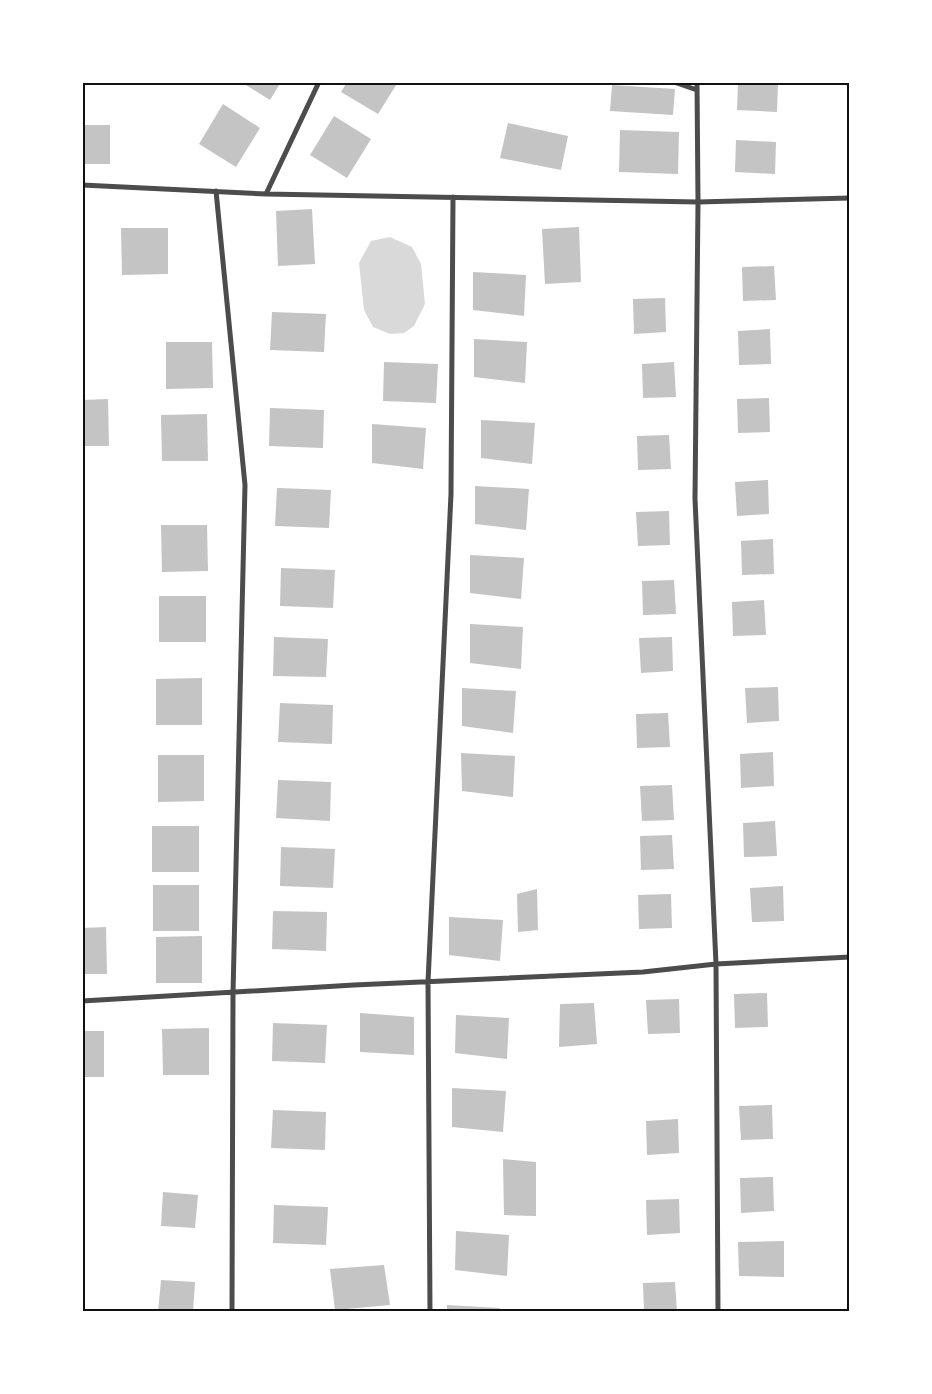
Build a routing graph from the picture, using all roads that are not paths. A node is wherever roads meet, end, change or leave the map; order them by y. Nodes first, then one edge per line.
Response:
1 (319, 82) edge
2 (674, 82) edge
3 (697, 82) edge
4 (697, 90) junction
5 (82, 185) edge
6 (216, 191) junction
7 (266, 194) junction
8 (452, 197) junction
9 (850, 198) edge
10 (698, 202) junction
11 (850, 957) edge
12 (716, 964) junction
13 (428, 982) junction
14 (234, 993) junction
15 (82, 1001) edge
16 (232, 1312) edge
17 (430, 1312) edge
18 (718, 1312) edge

1 - 7 street
2 - 4 street
3 - 4 street
4 - 10 street
5 - 6 street
6 - 7 street
6 - 14 street
7 - 8 street
8 - 10 street
8 - 13 street
9 - 10 street
10 - 12 street
11 - 12 street
12 - 13 street
12 - 18 street
13 - 14 street
13 - 17 street
14 - 15 street
14 - 16 street

